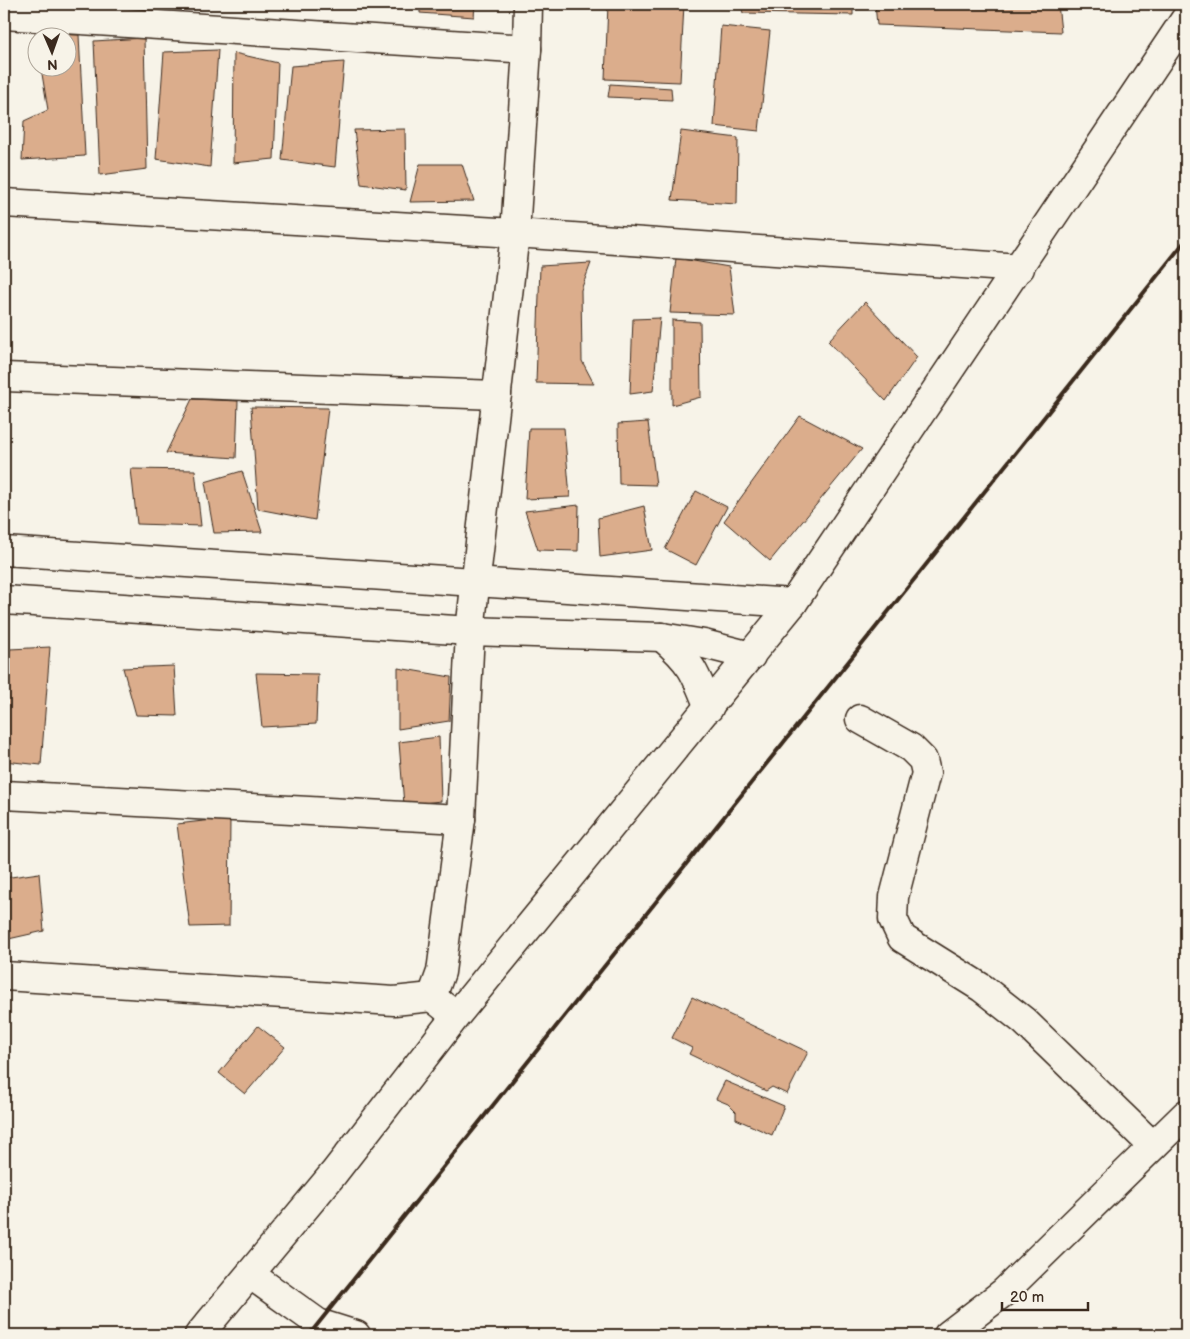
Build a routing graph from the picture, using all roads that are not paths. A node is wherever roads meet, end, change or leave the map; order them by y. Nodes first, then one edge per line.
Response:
1 (528, 4) edge
2 (4, 15) edge
3 (1186, 18) edge
4 (527, 49) junction
5 (4, 203) edge
6 (515, 233) junction
7 (1020, 268) junction
8 (4, 376) edge
9 (497, 395) junction
10 (4, 551) edge
11 (477, 582) junction
12 (4, 600) edge
13 (793, 603) junction
14 (470, 631) junction
15 (662, 637) junction
16 (751, 656) junction
17 (709, 708) junction
18 (860, 719) dead end
19 (4, 795) edge
20 (461, 819) junction
21 (4, 976) edge
22 (432, 997) junction
23 (456, 1016) junction
24 (1186, 1114) edge
25 (1153, 1146) junction
26 (251, 1275) junction
27 (326, 1331) edge
28 (199, 1335) edge
29 (356, 1335) edge
30 (948, 1335) edge

1 - 4 street
2 - 4 street
3 - 7 street
4 - 6 street
5 - 6 street
6 - 7 street
6 - 9 street
7 - 13 street
8 - 9 street
9 - 11 street
10 - 11 street
11 - 13 street
11 - 14 street
12 - 14 street
13 - 16 street
14 - 15 street
14 - 20 street
15 - 16 street
15 - 17 street
16 - 17 street
17 - 23 street
18 - 25 street
19 - 20 street
20 - 22 street
21 - 22 street
22 - 23 street
23 - 26 street
24 - 25 street
25 - 30 street
26 - 27 street
26 - 28 street
27 - 29 street

